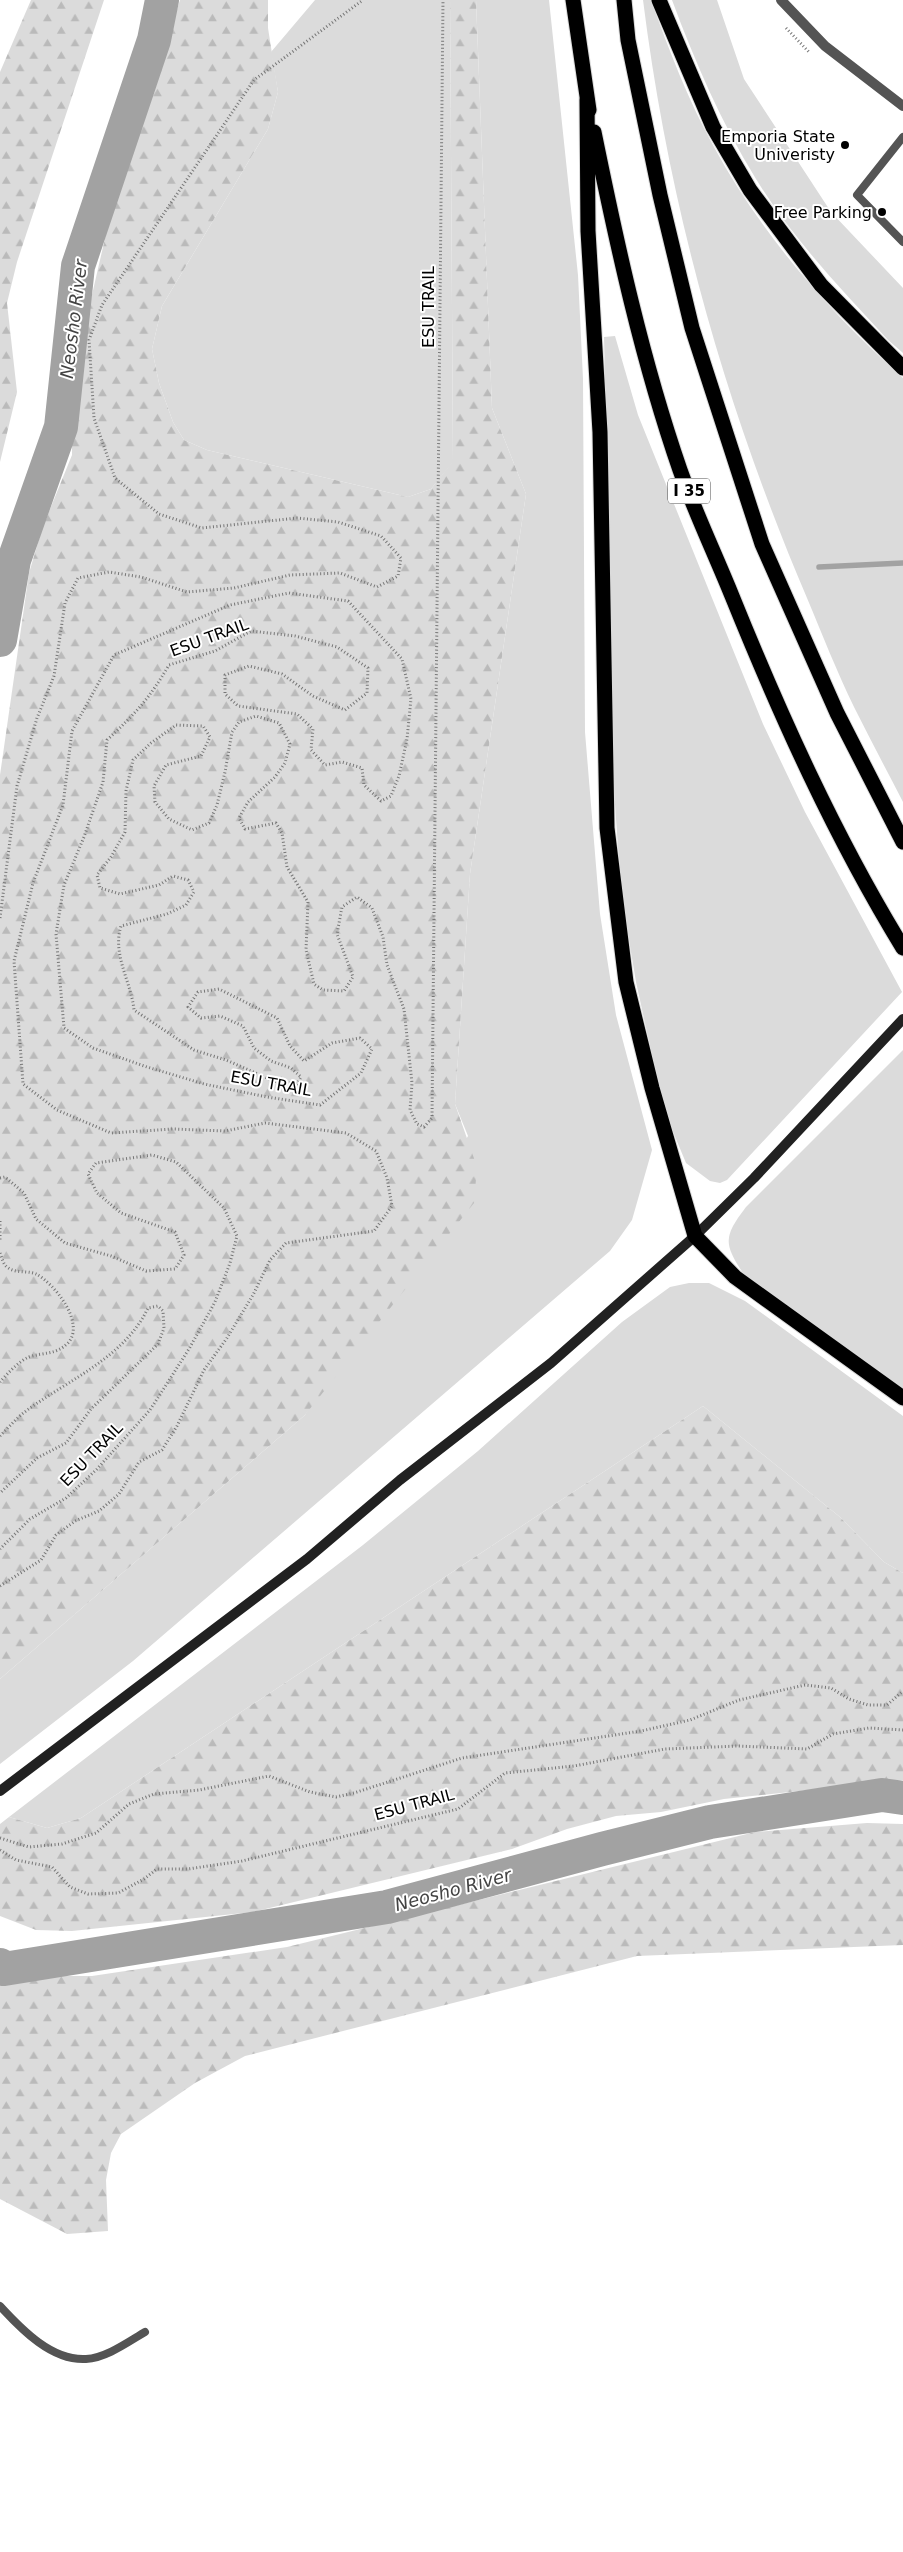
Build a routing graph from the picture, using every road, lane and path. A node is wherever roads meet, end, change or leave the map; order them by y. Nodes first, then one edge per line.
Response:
1 (363, 0) edge
2 (443, 0) edge
3 (574, 0) edge
4 (624, 0) edge
5 (659, 0) edge
6 (781, 0) edge
7 (587, 100) junction
8 (903, 106) edge
9 (903, 137) edge
10 (902, 238) edge
11 (903, 368) edge
12 (903, 842) edge
13 (0, 918) edge
14 (903, 948) edge
15 (903, 1019) edge
16 (0, 1178) edge
17 (0, 1221) edge
18 (695, 1236) junction
19 (0, 1240) edge
20 (0, 1253) edge
21 (0, 1382) edge
22 (903, 1398) edge
23 (0, 1436) edge
24 (0, 1493) edge
25 (0, 1549) edge
26 (0, 1586) edge
27 (903, 1691) edge
28 (903, 1730) edge
29 (0, 1791) edge
30 (0, 1838) edge
31 (0, 1850) edge
32 (0, 2306) edge
33 (145, 2332) dead end

1 - 13 path
2 - 26 path, ESU TRAIL
3 - 7 highway, I 35
4 - 12 highway
5 - 11 highway
6 - 8 street
7 - 14 highway, I 35
7 - 18 highway
9 - 10 lane
15 - 18 main road
16 - 25 path, ESU TRAIL
17 - 19 path
18 - 22 highway
18 - 29 main road
20 - 21 path
23 - 24 path, ESU TRAIL
27 - 30 path, ESU TRAIL
28 - 31 path, ESU TRAIL
32 - 33 lane

